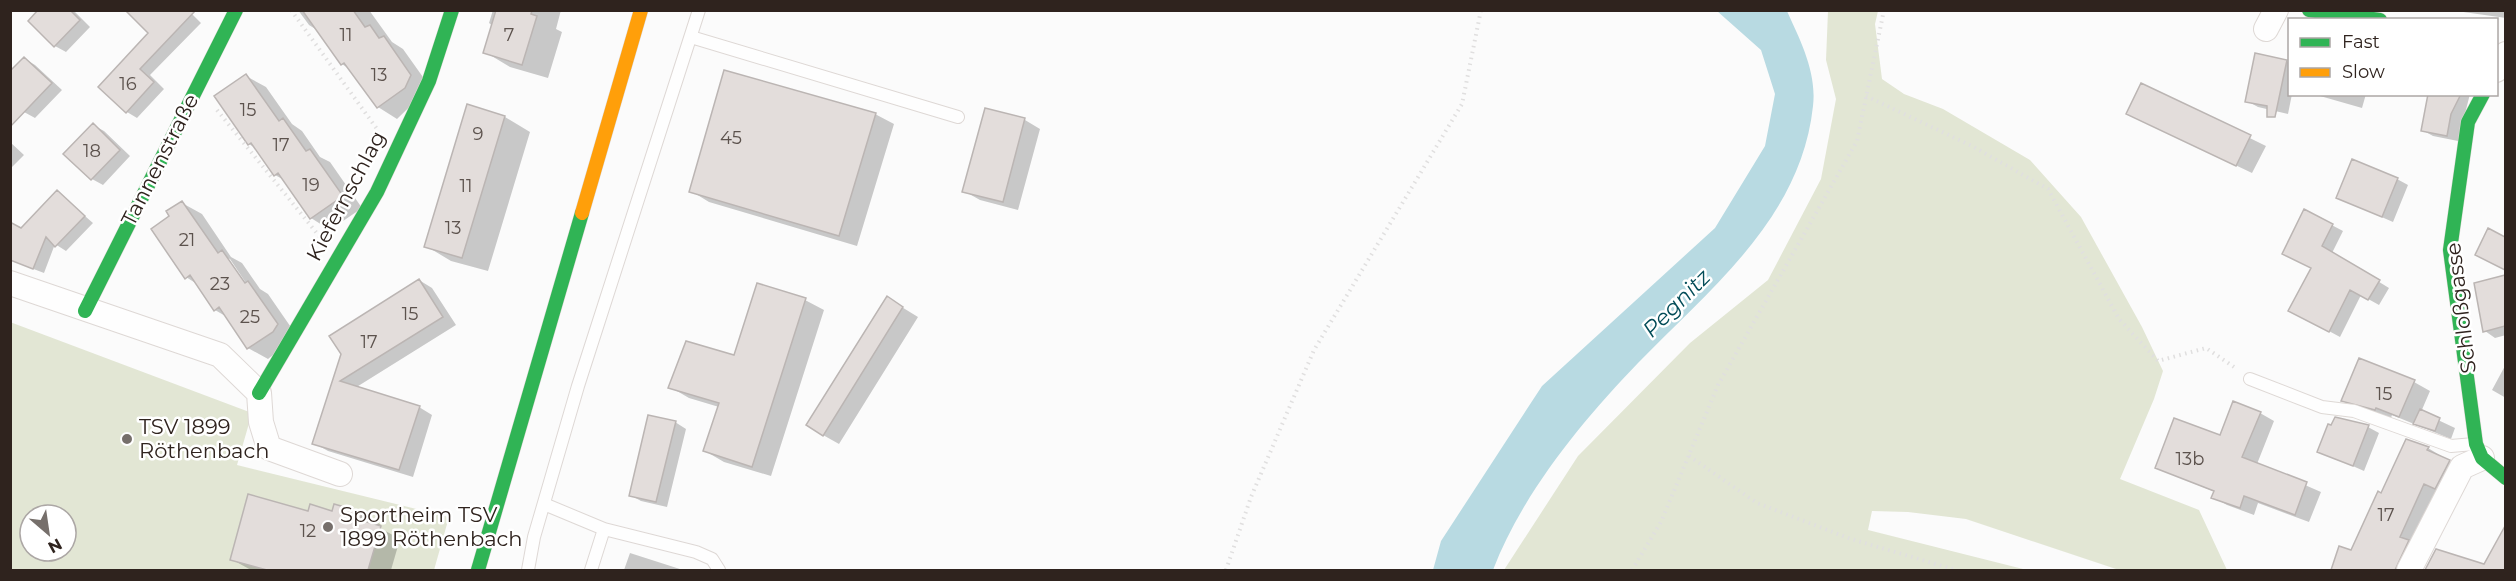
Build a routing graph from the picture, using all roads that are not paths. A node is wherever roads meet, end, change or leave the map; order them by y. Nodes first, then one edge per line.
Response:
1 (236, 10) edge
2 (452, 10) edge
3 (641, 10) edge
4 (699, 10) edge
5 (2309, 10) edge
6 (2366, 18) edge
7 (691, 37) junction
8 (2482, 96) edge
9 (957, 117) dead end
10 (10, 283) edge
11 (85, 311) junction
12 (2250, 379) road end
13 (259, 393) junction
14 (2479, 451) junction
15 (340, 474) dead end
16 (2505, 478) edge
17 (544, 504) junction
18 (604, 529) junction
19 (478, 570) edge
20 (528, 570) edge
21 (591, 570) edge
22 (720, 570) edge
23 (2409, 570) edge

1 - 11 street, Tannenstraße
2 - 13 street, Kiefernschlag
3 - 19 street
4 - 7 lane
5 - 6 street
7 - 9 lane
7 - 17 lane
8 - 14 street, Schloßgasse
10 - 11 street
11 - 13 street
12 - 14 lane
13 - 15 street
14 - 16 street
14 - 23 street
17 - 18 lane
17 - 20 lane
18 - 21 lane
18 - 22 lane

